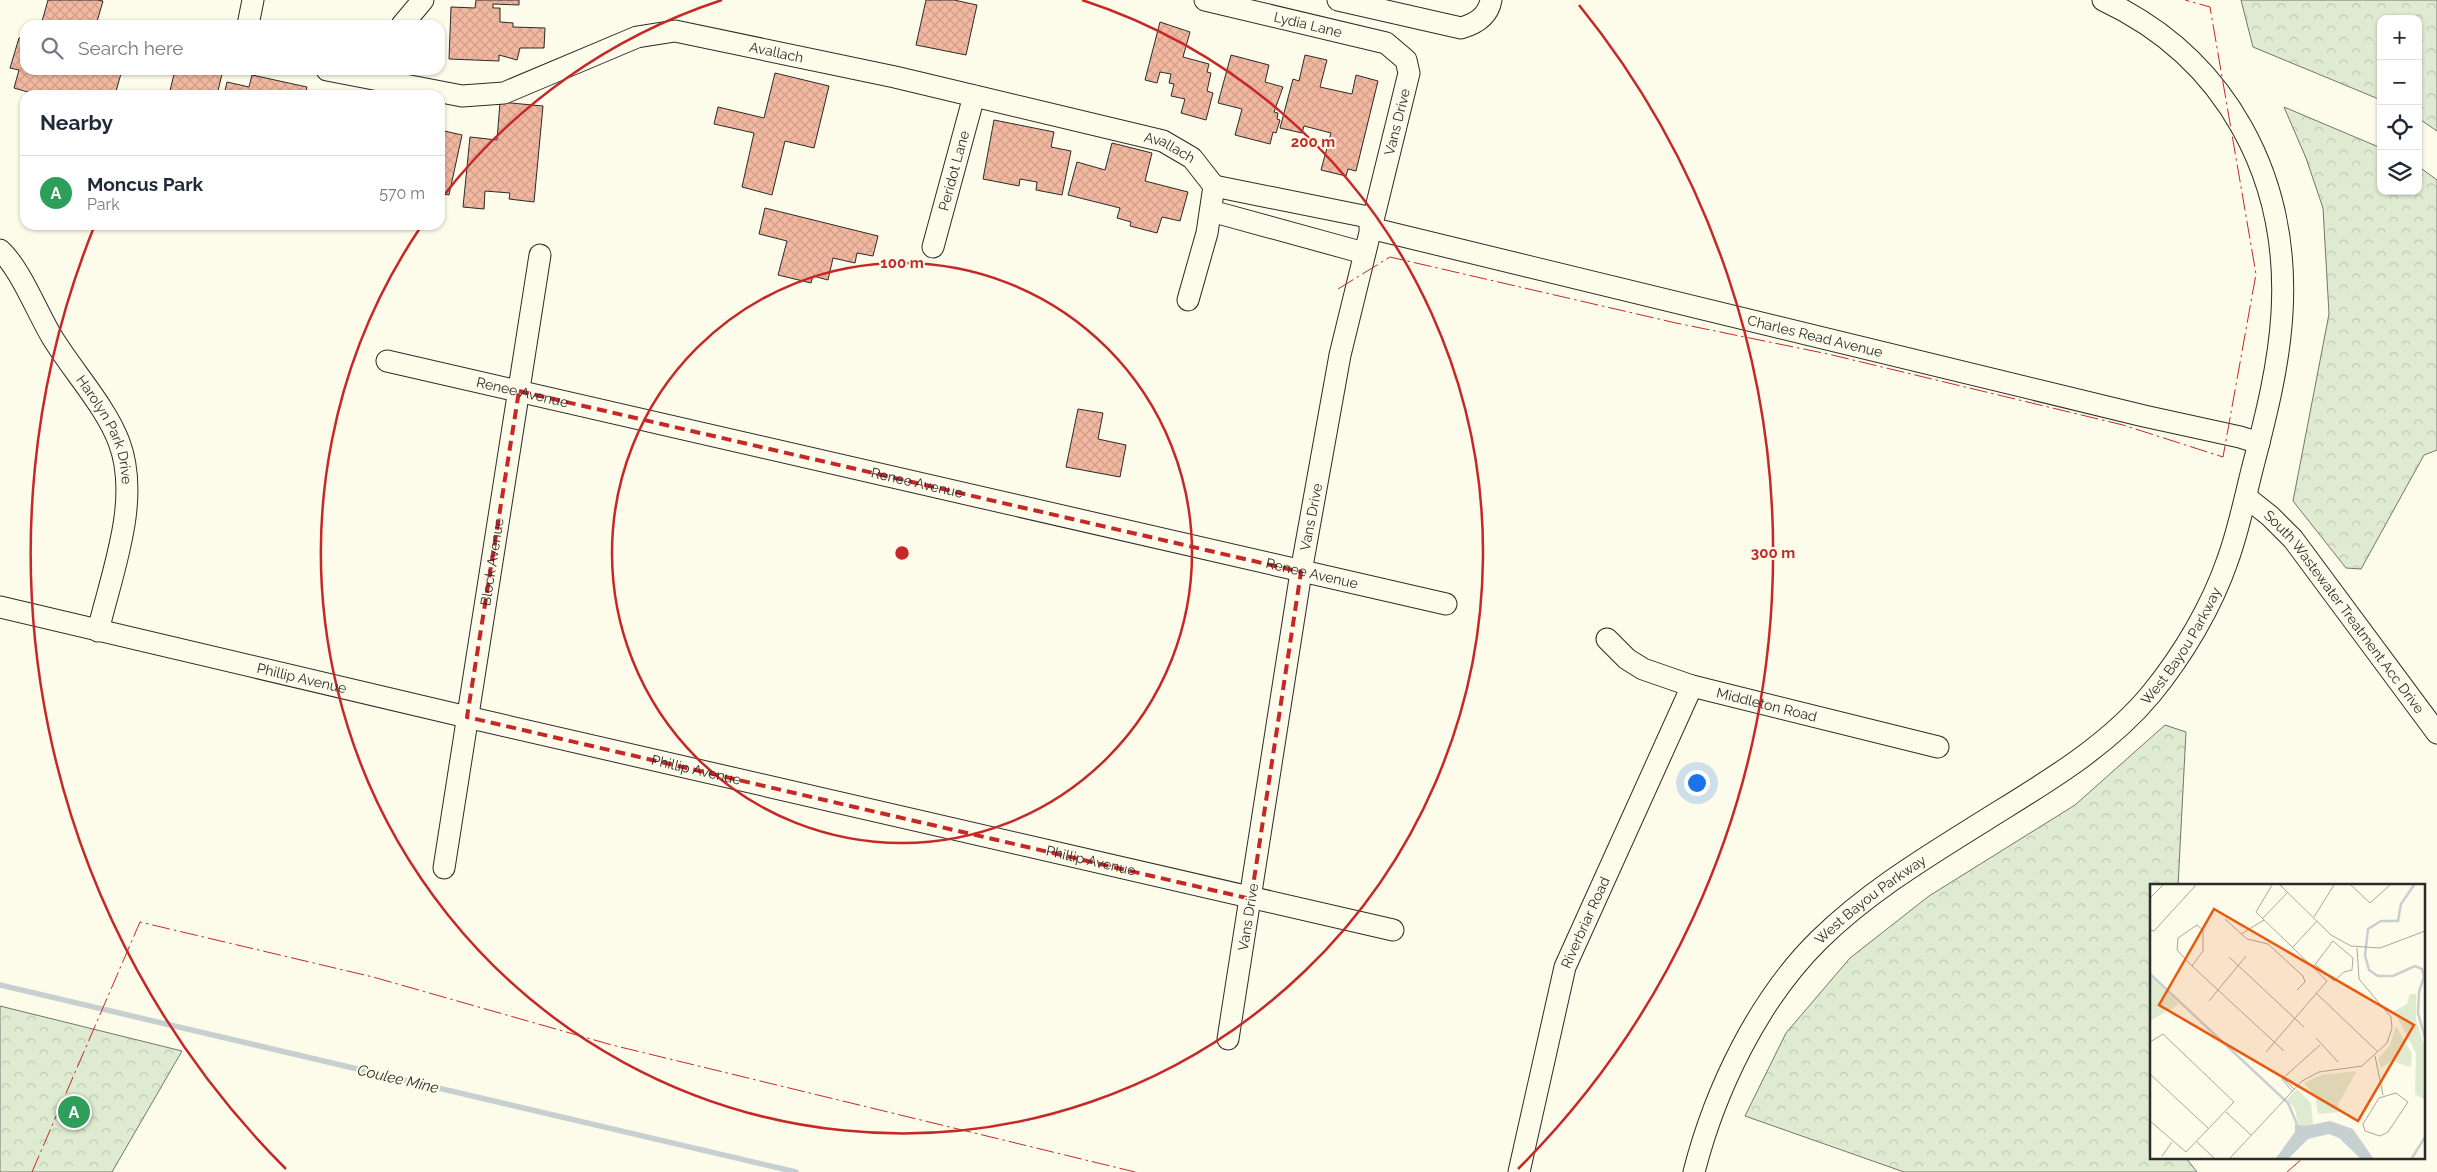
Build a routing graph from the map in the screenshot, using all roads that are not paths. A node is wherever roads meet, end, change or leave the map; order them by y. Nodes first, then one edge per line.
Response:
1 (253, 0) edge
2 (423, 0) edge
3 (1338, 0) edge
4 (1491, 0) edge
5 (2103, 0) edge
6 (1211, 1) edge
7 (249, 20) edge
8 (406, 20) edge
9 (1406, 60) joint
10 (383, 76) edge
11 (438, 90) edge
12 (445, 92) edge
13 (974, 96) junction
14 (1214, 186) junction
15 (1211, 211) junction
16 (1371, 223) junction
17 (933, 247) dead end
18 (0, 250) edge
19 (1364, 253) junction
20 (540, 255) dead end
21 (1188, 300) dead end
22 (388, 362) dead end
23 (519, 391) junction
24 (2259, 443) junction
25 (2246, 497) junction
26 (1301, 572) junction
27 (1446, 604) dead end
28 (0, 607) edge
29 (98, 631) junction
30 (1607, 639) dead end
31 (1692, 686) junction
32 (467, 718) junction
33 (2437, 733) edge
34 (1938, 747) dead end
35 (444, 868) dead end
36 (1251, 899) junction
37 (1393, 930) dead end
38 (1228, 1039) dead end
39 (1519, 1172) edge
40 (1694, 1172) edge

1 - 7 street
2 - 8 street
3 - 4 street
5 - 24 street, West Bayou Parkway
6 - 9 street, Lydia Lane
9 - 16 street, Vans Drive
10 - 11 street, Avallach
12 - 13 street, Avallach
13 - 14 street, Avallach
13 - 17 street, Peridot Lane
14 - 15 street
14 - 16 street
15 - 19 street
15 - 21 street
16 - 19 street, Vans Drive
16 - 24 street, Charles Read Avenue
18 - 29 street, Harolyn Park Drive
19 - 26 street, Vans Drive
20 - 23 street, Block Avenue
22 - 23 street, Renee Avenue
23 - 26 street, Renee Avenue
23 - 32 street, Block Avenue
24 - 25 street, West Bayou Parkway
25 - 33 street, South Wastewater Treatment Acc Drive
25 - 40 street, West Bayou Parkway
26 - 27 street, Renee Avenue
26 - 36 street, Vans Drive
28 - 29 street, Phillip Avenue
29 - 32 street, Phillip Avenue
30 - 31 street, Middleton Road
31 - 34 street, Middleton Road
31 - 39 street, Riverbriar Road
32 - 35 street, Block Avenue
32 - 36 street, Phillip Avenue
36 - 37 street, Phillip Avenue
36 - 38 street, Vans Drive

